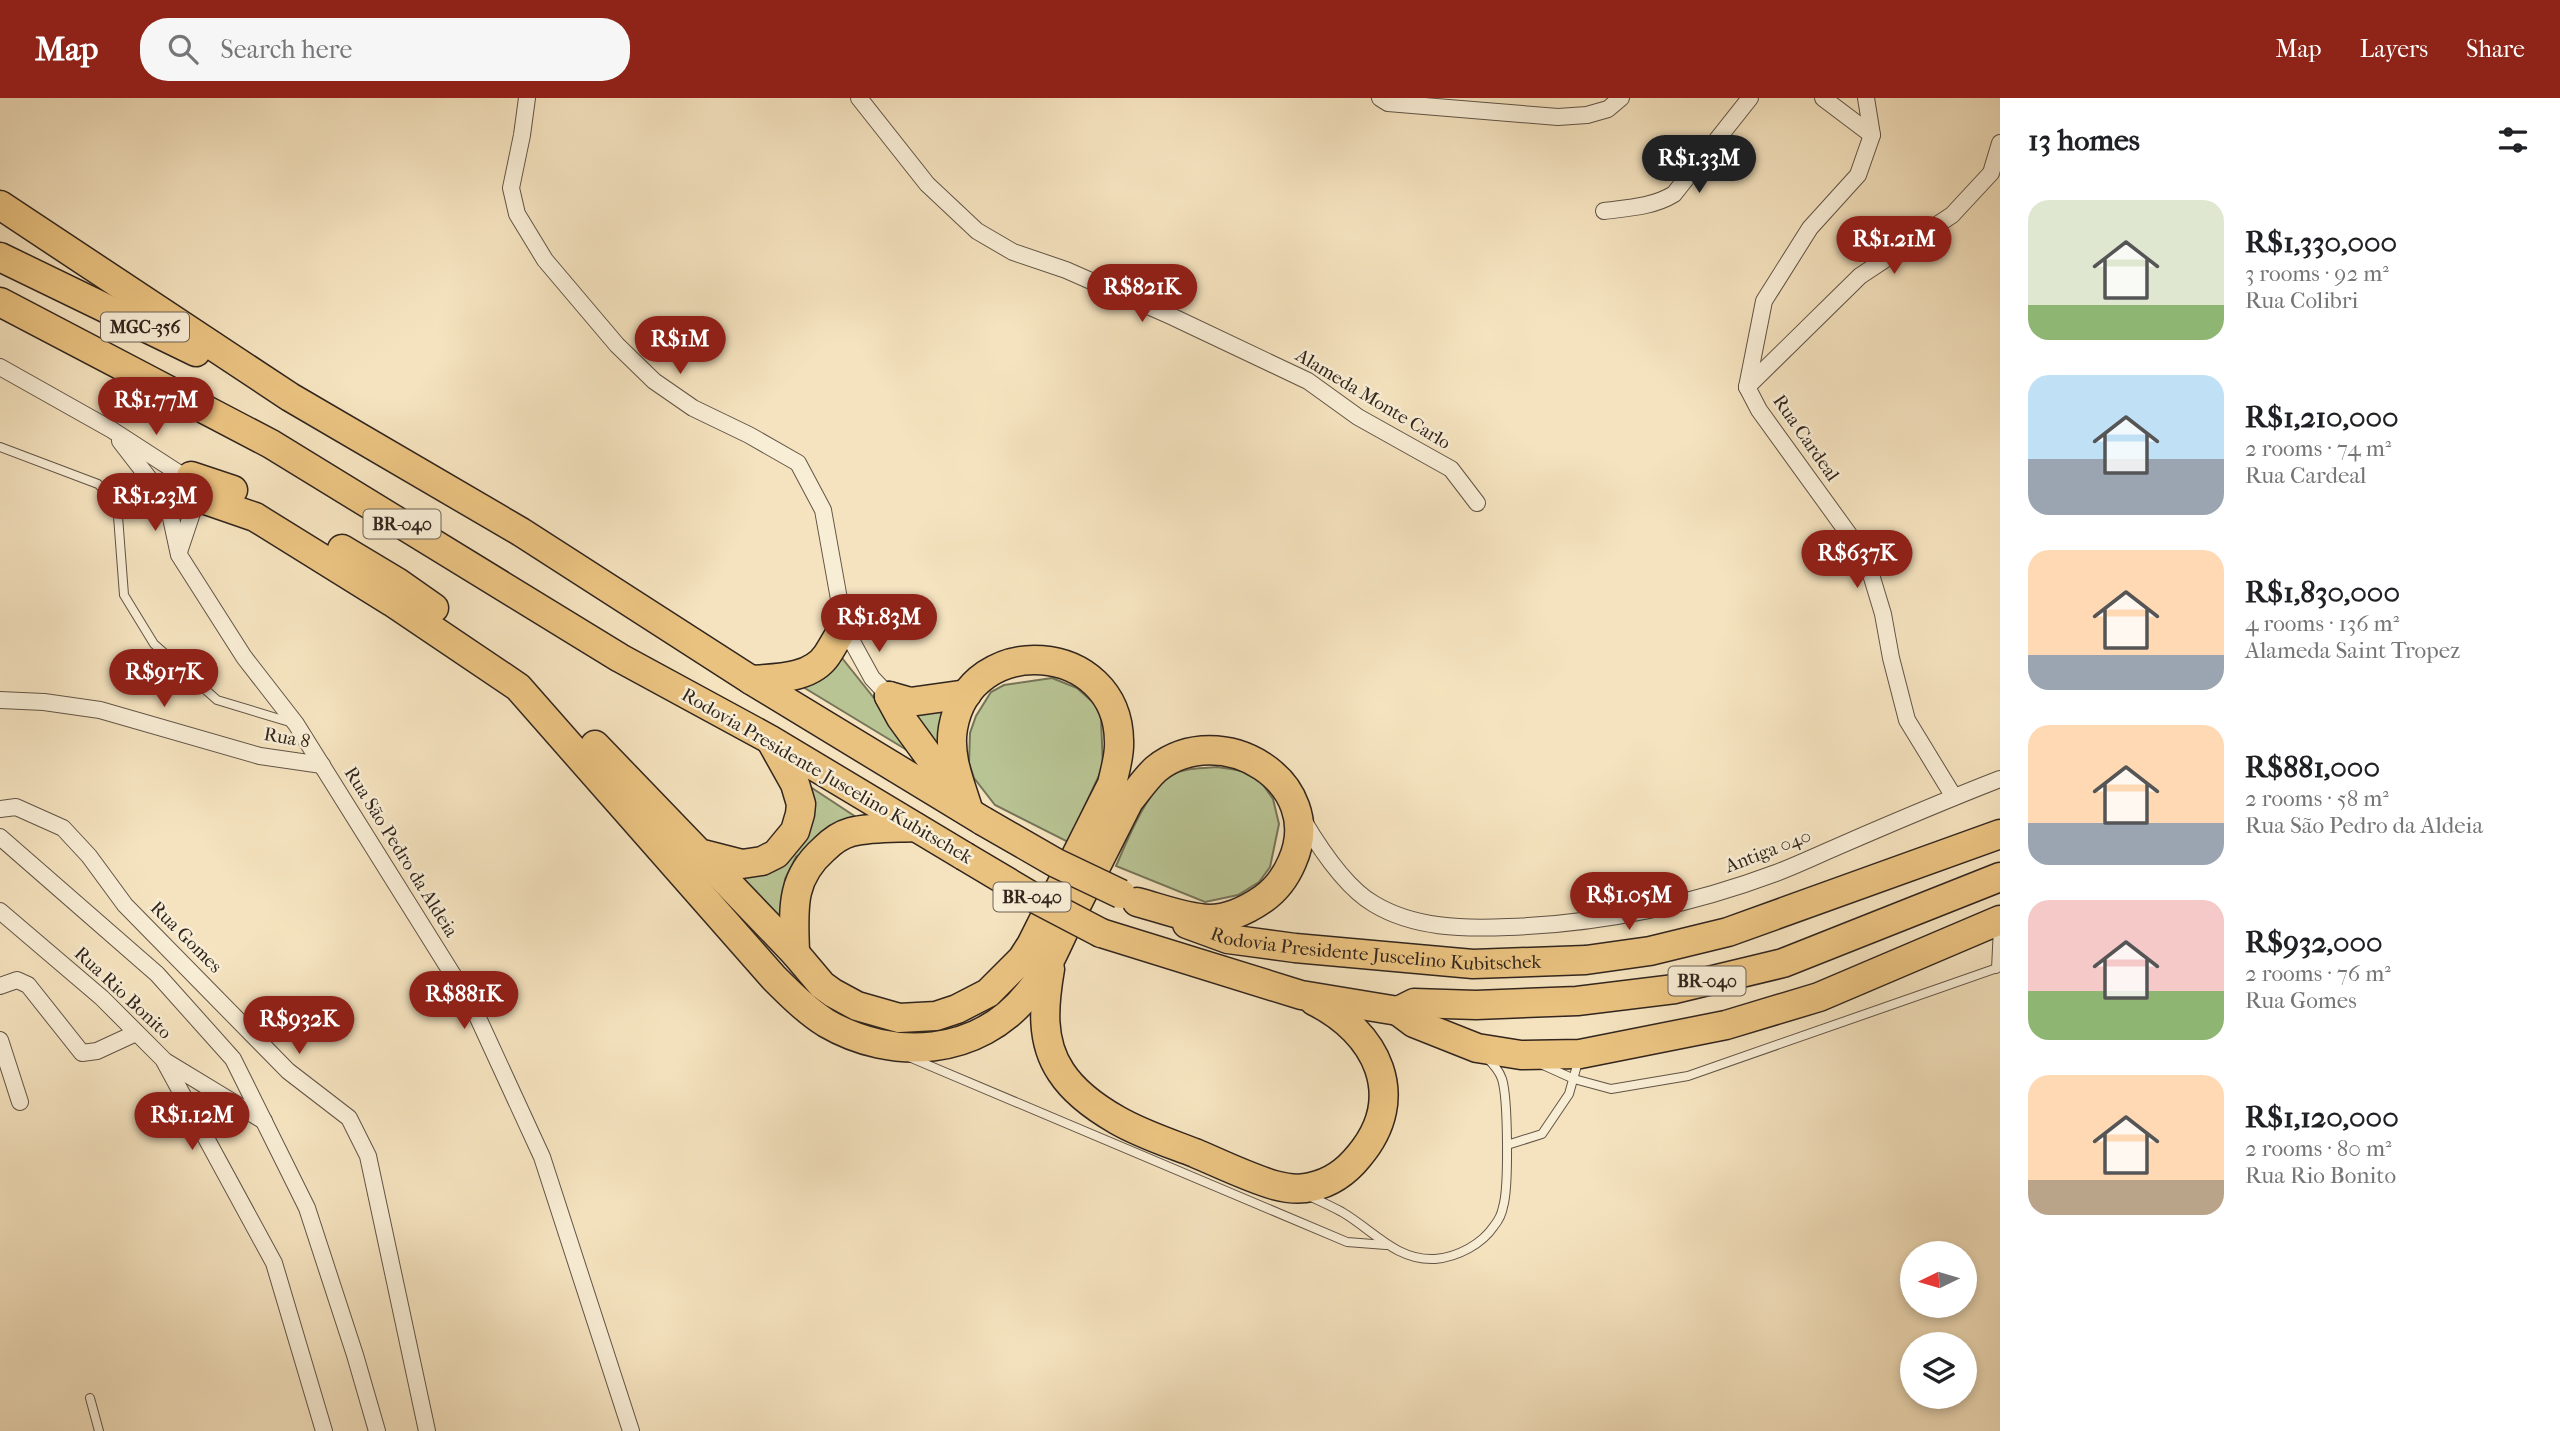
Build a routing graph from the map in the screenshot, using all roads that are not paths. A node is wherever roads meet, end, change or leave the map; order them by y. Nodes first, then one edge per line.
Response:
1 (527, 98) edge
2 (859, 98) edge
3 (1380, 98) edge
4 (1621, 98) edge
5 (1750, 98) edge
6 (1824, 98) edge
7 (1866, 98) edge
8 (1872, 135) junction
9 (2000, 144) edge
10 (0, 205) edge
11 (1604, 211) dead end
12 (0, 257) edge
13 (0, 302) edge
14 (0, 367) edge
15 (1747, 387) junction
16 (290, 397) junction
17 (113, 430) junction
18 (0, 447) edge
19 (191, 489) junction
20 (167, 502) junction
21 (1477, 503) dead end
22 (179, 555) junction
23 (844, 627) junction
24 (751, 680) junction
25 (967, 694) junction
26 (889, 696) junction
27 (0, 700) edge
28 (296, 724) junction
29 (769, 739) junction
30 (321, 765) junction
31 (2000, 779) edge
32 (1954, 797) junction
33 (0, 809) edge
34 (1296, 809) junction
35 (976, 816) junction
36 (915, 827) junction
37 (2000, 834) edge
38 (0, 837) edge
39 (699, 853) junction
40 (2000, 877) edge
41 (1129, 898) junction
42 (0, 911) edge
43 (1999, 920) edge
44 (1054, 952) junction
45 (795, 953) junction
46 (1998, 968) edge
47 (0, 986) edge
48 (1301, 996) junction
49 (1398, 1011) junction
50 (136, 1033) junction
51 (0, 1040) edge
52 (876, 1043) junction
53 (1477, 1048) junction
54 (163, 1059) junction
55 (1577, 1067) junction
56 (20, 1102) dead end
57 (264, 1121) junction
58 (1507, 1145) junction
59 (1292, 1188) junction
60 (1386, 1245) junction
61 (90, 1398) dead end
62 (99, 1431) edge
63 (324, 1431) edge
64 (377, 1431) edge
65 (427, 1431) edge
66 (631, 1431) edge

1 - 23 street
2 - 21 street, Alameda Monte Carlo
3 - 4 street
5 - 11 street
6 - 8 street
7 - 8 street
8 - 15 street
9 - 15 street, Rua Cardeal
10 - 16 highway, BR-040
12 - 16 highway, MGC-356
13 - 29 highway, Rodovia Presidente Juscelino Kubitschek / BR-040
14 - 17 street
15 - 32 street, Rua Cardeal
16 - 24 highway, Rodovia Presidente Juscelino Kubitschek / BR-040
17 - 19 street
17 - 20 street
18 - 28 lane
19 - 20 street
19 - 20 street
19 - 22 street
19 - 39 highway
19 - 52 highway
20 - 22 street, Rua São Pedro da Aldeia
22 - 28 street, Rua São Pedro da Aldeia
23 - 24 highway
23 - 26 street
24 - 35 highway, Rodovia Presidente Juscelino Kubitschek / BR-040
25 - 26 highway
25 - 35 highway
25 - 45 highway
26 - 35 highway
27 - 30 street, Rua 8
28 - 30 street, Rua São Pedro da Aldeia
29 - 36 highway, Rodovia Presidente Juscelino Kubitschek / BR-040
29 - 39 highway
30 - 66 street, Rua São Pedro da Aldeia
31 - 32 street, Antiga 040
32 - 34 street, Antiga 040
33 - 65 street, Rua Gomes
34 - 41 highway
34 - 44 highway
35 - 41 highway, Rodovia Presidente Juscelino Kubitschek / BR-040, bridge
36 - 45 highway
36 - 48 highway, Rodovia Presidente Juscelino Kubitschek / BR-040, bridge
37 - 41 highway, Rodovia Presidente Juscelino Kubitschek / BR-040
38 - 57 street
39 - 45 highway
40 - 49 highway, Rodovia Presidente Juscelino Kubitschek / BR-040
42 - 50 street, Rua Rio Bonito
43 - 46 lane
43 - 55 highway
44 - 52 highway
44 - 59 highway
46 - 55 lane
47 - 50 street
48 - 49 highway, Rodovia Presidente Juscelino Kubitschek / BR-040
48 - 59 highway
49 - 53 highway
50 - 54 street, Rua Rio Bonito
51 - 56 street
52 - 60 lane
53 - 55 highway
53 - 58 lane
54 - 57 street
54 - 63 street, Rua Rio Bonito
55 - 58 lane
57 - 64 street
58 - 60 lane
59 - 60 lane
61 - 62 lane

